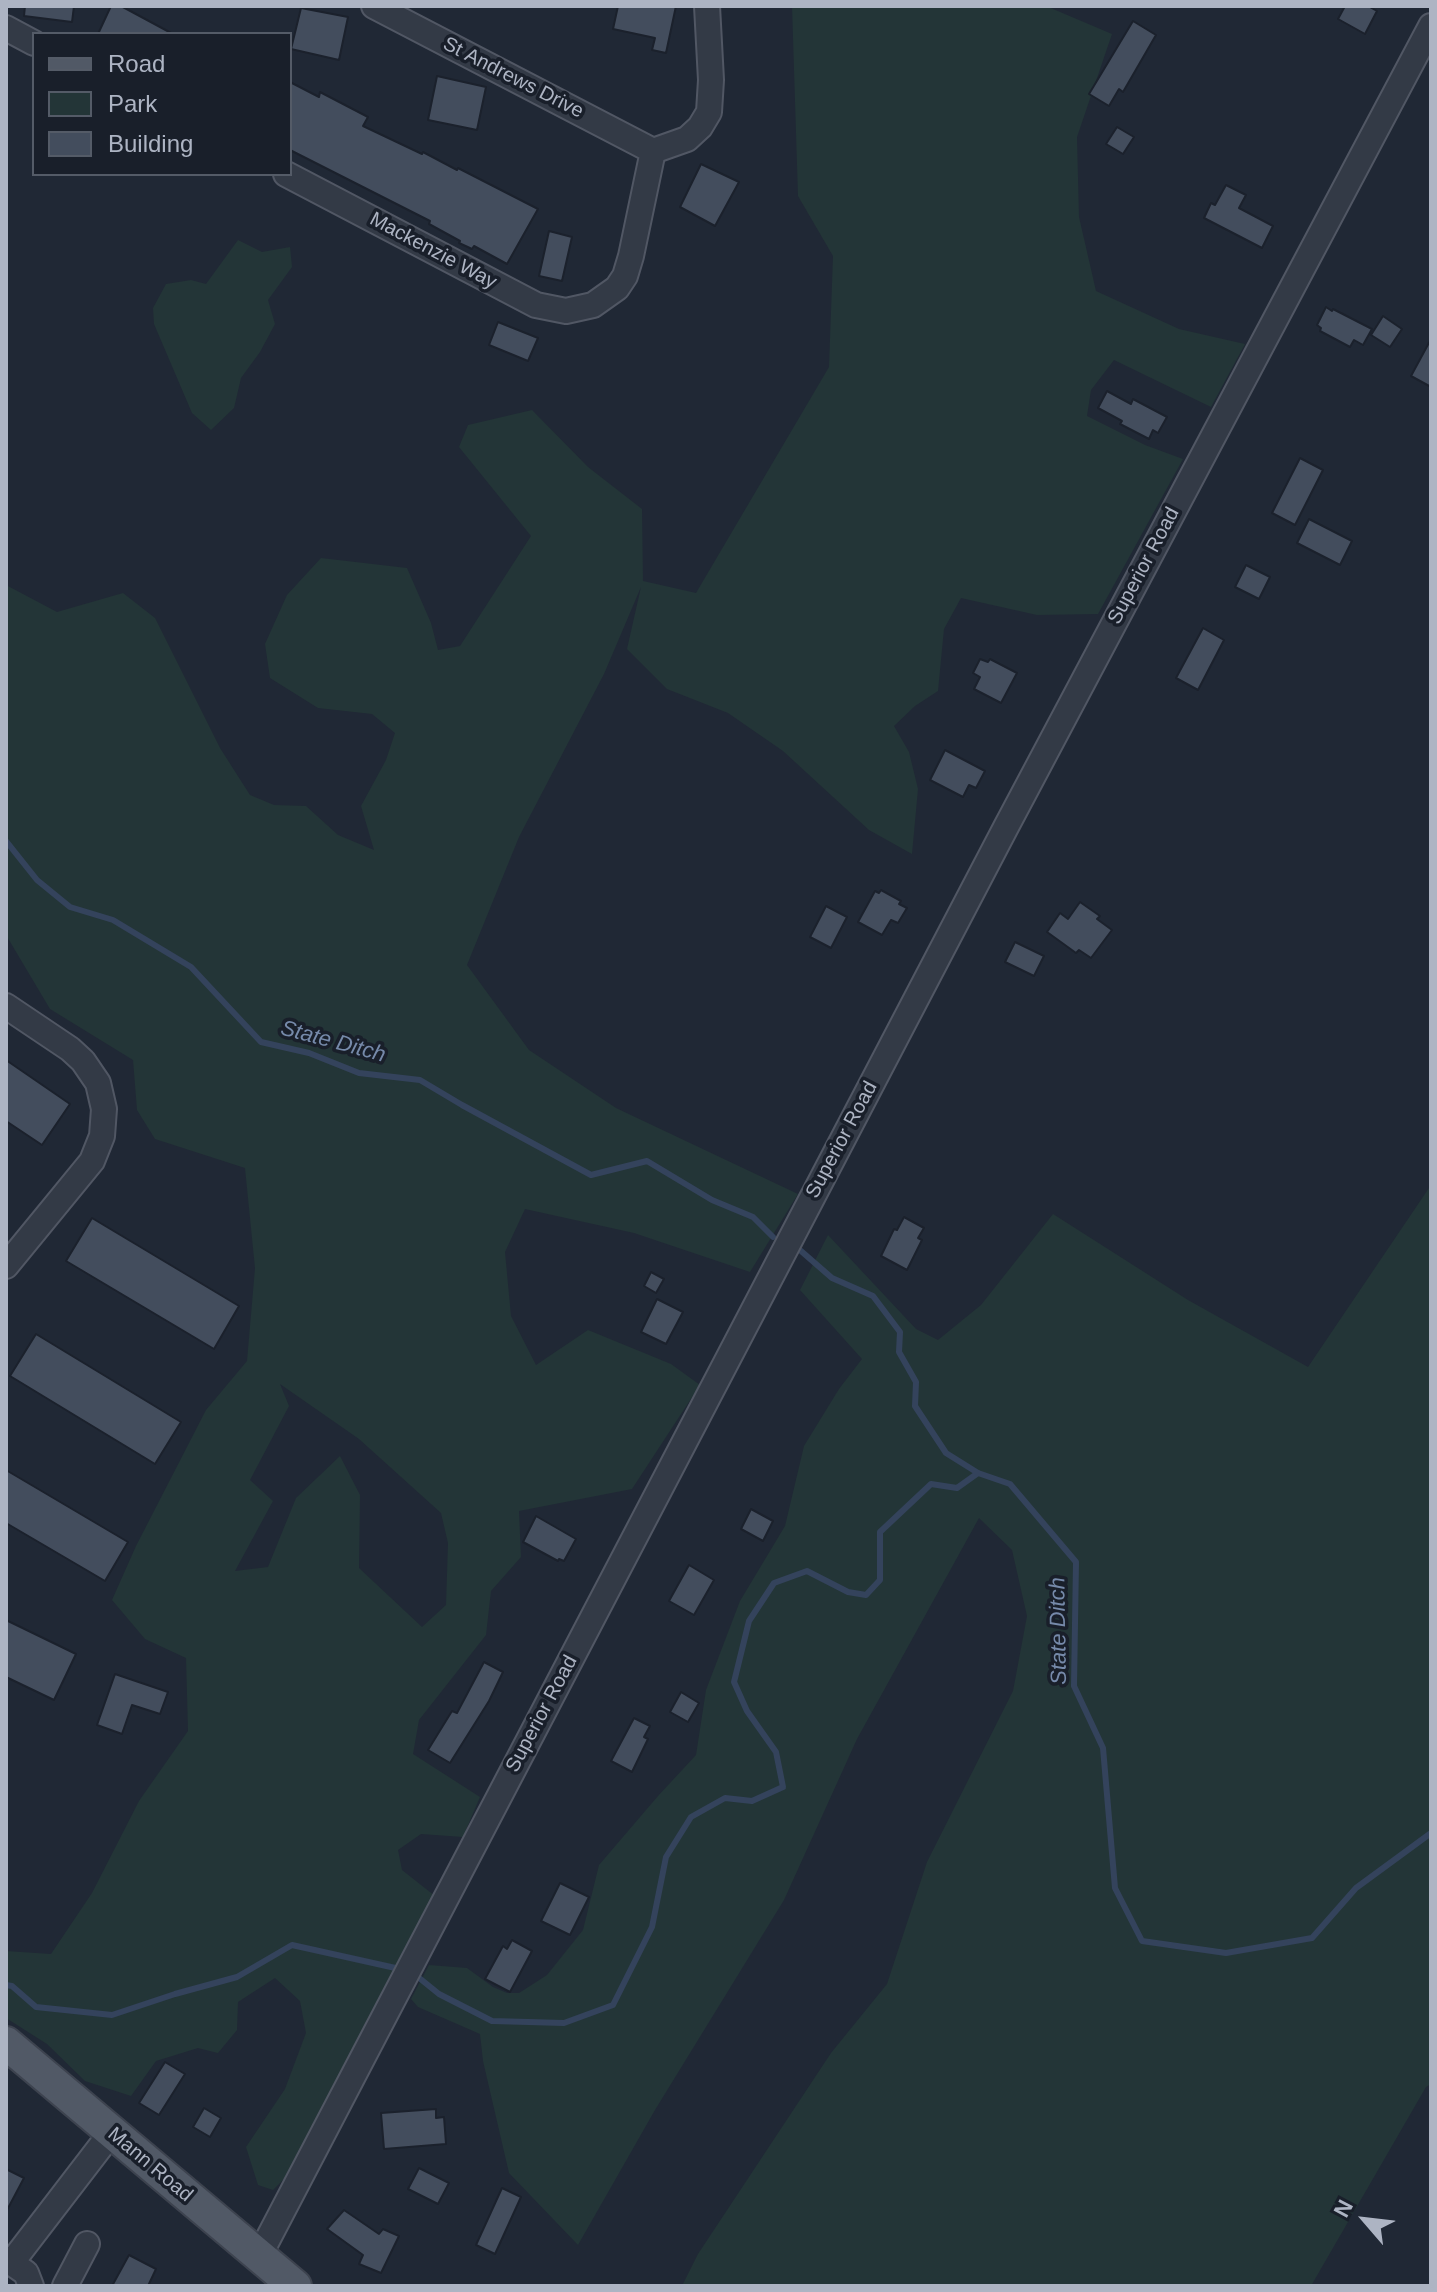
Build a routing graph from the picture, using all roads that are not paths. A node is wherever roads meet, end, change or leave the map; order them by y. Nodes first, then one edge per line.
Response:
1 (374, 6) edge
2 (707, 6) edge
3 (1431, 26) edge
4 (6, 28) edge
5 (32, 42) edge
6 (653, 151) junction
7 (290, 176) edge
8 (6, 1006) edge
9 (6, 1266) edge
10 (6, 2043) edge
11 (111, 2133) junction
12 (87, 2244) dead end
13 (259, 2256) junction
14 (9, 2261) edge
15 (31, 2286) edge
16 (65, 2286) edge
17 (295, 2286) edge

1 - 6 street, St Andrews Drive
2 - 6 street
3 - 13 street, Superior Road
4 - 5 street
6 - 7 street, Mackenzie Way
8 - 9 street
10 - 11 main road, Mann Road
11 - 13 main road, Mann Road
11 - 14 street
12 - 16 street
13 - 17 main road, Mann Road
14 - 15 street

